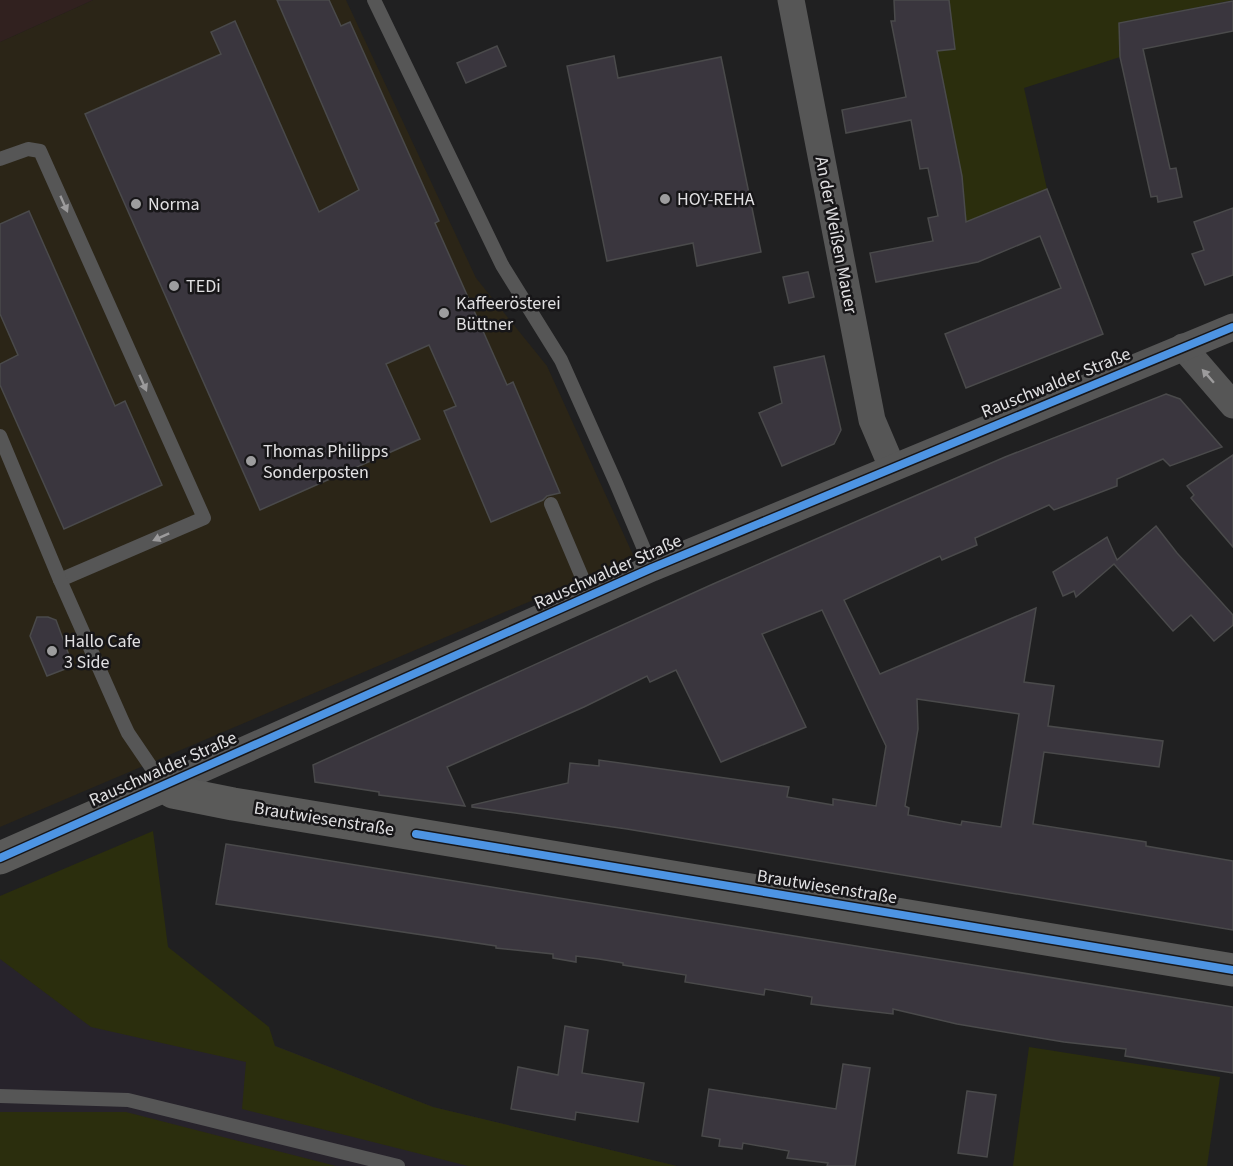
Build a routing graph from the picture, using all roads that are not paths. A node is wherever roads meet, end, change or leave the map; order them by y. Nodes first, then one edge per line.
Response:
1 (374, 0) edge
2 (791, 0) edge
3 (0, 159) edge
4 (1233, 327) edge
5 (1183, 347) junction
6 (1233, 405) edge
7 (0, 436) edge
8 (892, 467) junction
9 (551, 504) dead end
10 (652, 568) junction
11 (60, 580) junction
12 (590, 596) junction
13 (164, 786) junction
14 (0, 858) edge
15 (1233, 970) edge
16 (0, 1096) edge
17 (398, 1166) edge

1 - 10 lane
2 - 8 street, An der Weißen Mauer
3 -> 11 lane
4 - 5 street, Rauschwalder Straße
6 -> 5 street
5 - 8 street, Rauschwalder Straße
7 - 11 lane
8 - 10 street, Rauschwalder Straße
9 - 12 lane
10 - 12 street, Rauschwalder Straße
11 - 13 lane
12 - 13 street, Rauschwalder Straße
13 - 14 main road, Rauschwalder Straße
13 - 15 main road, Brautwiesenstraße
16 - 17 lane

